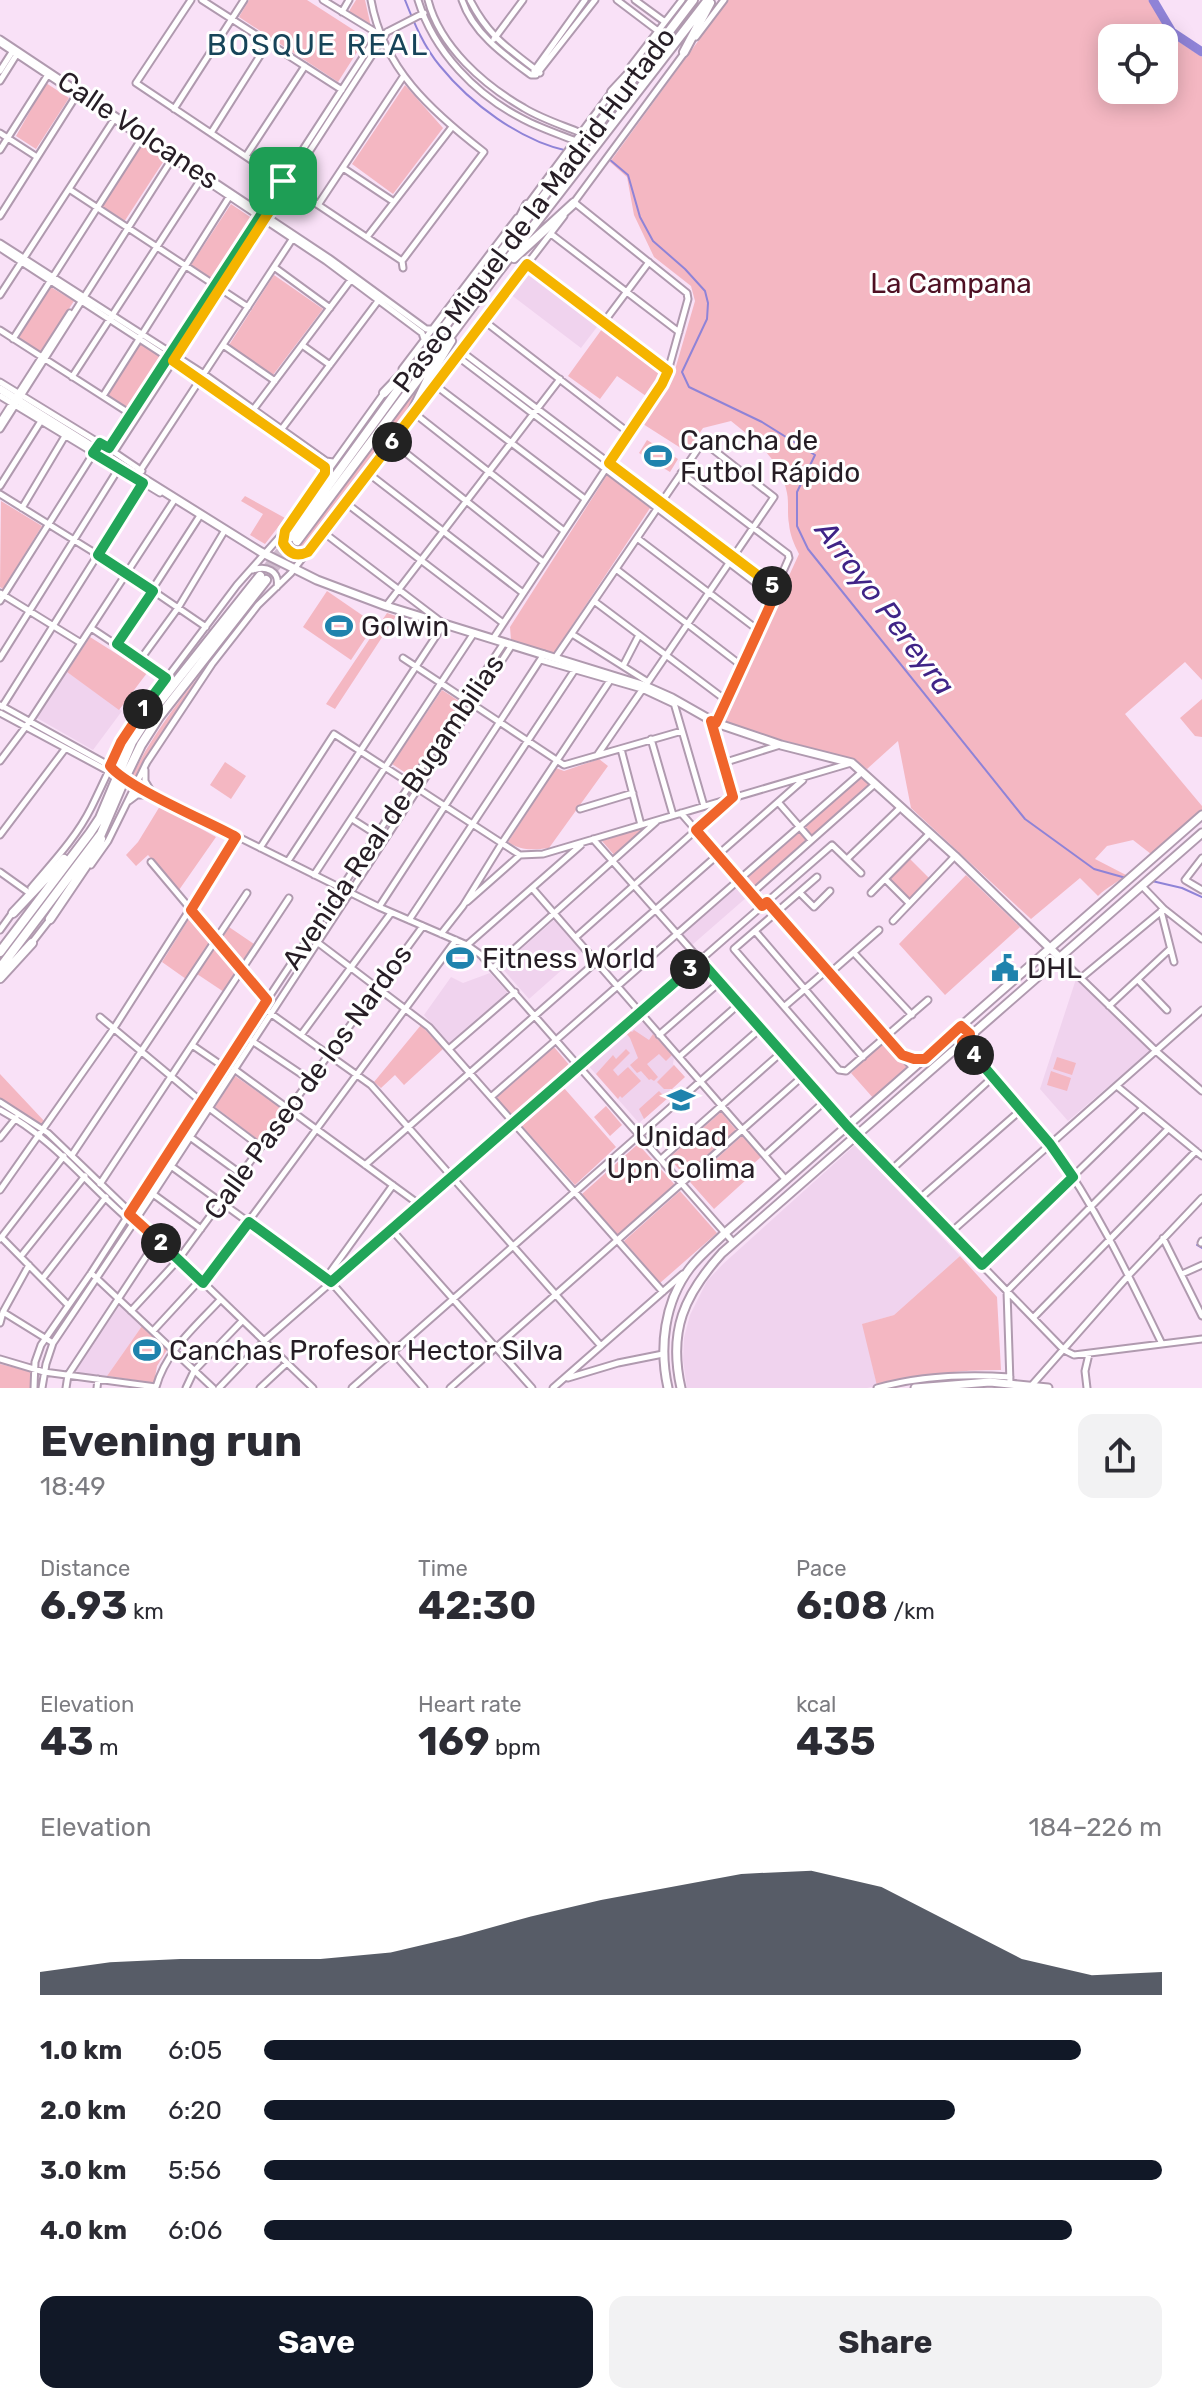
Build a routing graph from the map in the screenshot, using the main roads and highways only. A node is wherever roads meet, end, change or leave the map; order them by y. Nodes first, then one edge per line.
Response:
1 (693, 0) edge
2 (709, 0) edge
3 (667, 26) junction
4 (684, 52) road end
5 (612, 92) road end
6 (574, 203) road end
7 (527, 205) road end
8 (498, 258) junction
9 (498, 272) junction
10 (454, 330) junction
11 (427, 344) junction
12 (0, 389) edge
13 (384, 393) road end
14 (411, 417) road end
15 (263, 578) tunnel mouth
16 (115, 772) junction
17 (1201, 818) edge
18 (90, 833) junction
19 (1202, 833) edge
20 (101, 834) junction
21 (13, 913) road end
22 (50, 919) road end
23 (32, 943) road end
24 (1050, 948) junction
25 (0, 952) edge
26 (1059, 957) junction
27 (0, 968) edge
28 (0, 978) edge
29 (961, 1026) junction
30 (970, 1034) junction
31 (902, 1055) road end
32 (925, 1059) junction
33 (668, 1388) edge
34 (681, 1388) edge
35 (915, 1388) edge
36 (1048, 1388) edge

1 - 3 highway, Paseo Miguel de la Madrid Hurtado
2 - 4 highway
2 - 9 highway, Paseo Miguel de la Madrid Hurtado
3 - 5 highway
3 - 8 highway, Paseo Miguel de la Madrid Hurtado
6 - 9 highway
7 - 8 highway
8 - 11 highway, Paseo Miguel de la Madrid Hurtado
9 - 10 highway, Paseo Miguel de la Madrid Hurtado
10 - 11 highway, Paseo Miguel de la Madrid Hurtado
10 - 14 highway
11 - 13 highway
12 - 24 main road
15 - 16 highway
16 - 18 highway
16 - 20 highway
17 - 24 main road
18 - 21 highway
18 - 25 highway
19 - 26 main road
20 - 22 highway
20 - 27 highway
23 - 28 highway
24 - 26 main road
24 - 29 main road
26 - 30 main road
29 - 30 main road
29 - 32 main road
30 - 34 main road
31 - 32 main road
32 - 33 main road
35 - 36 main road

